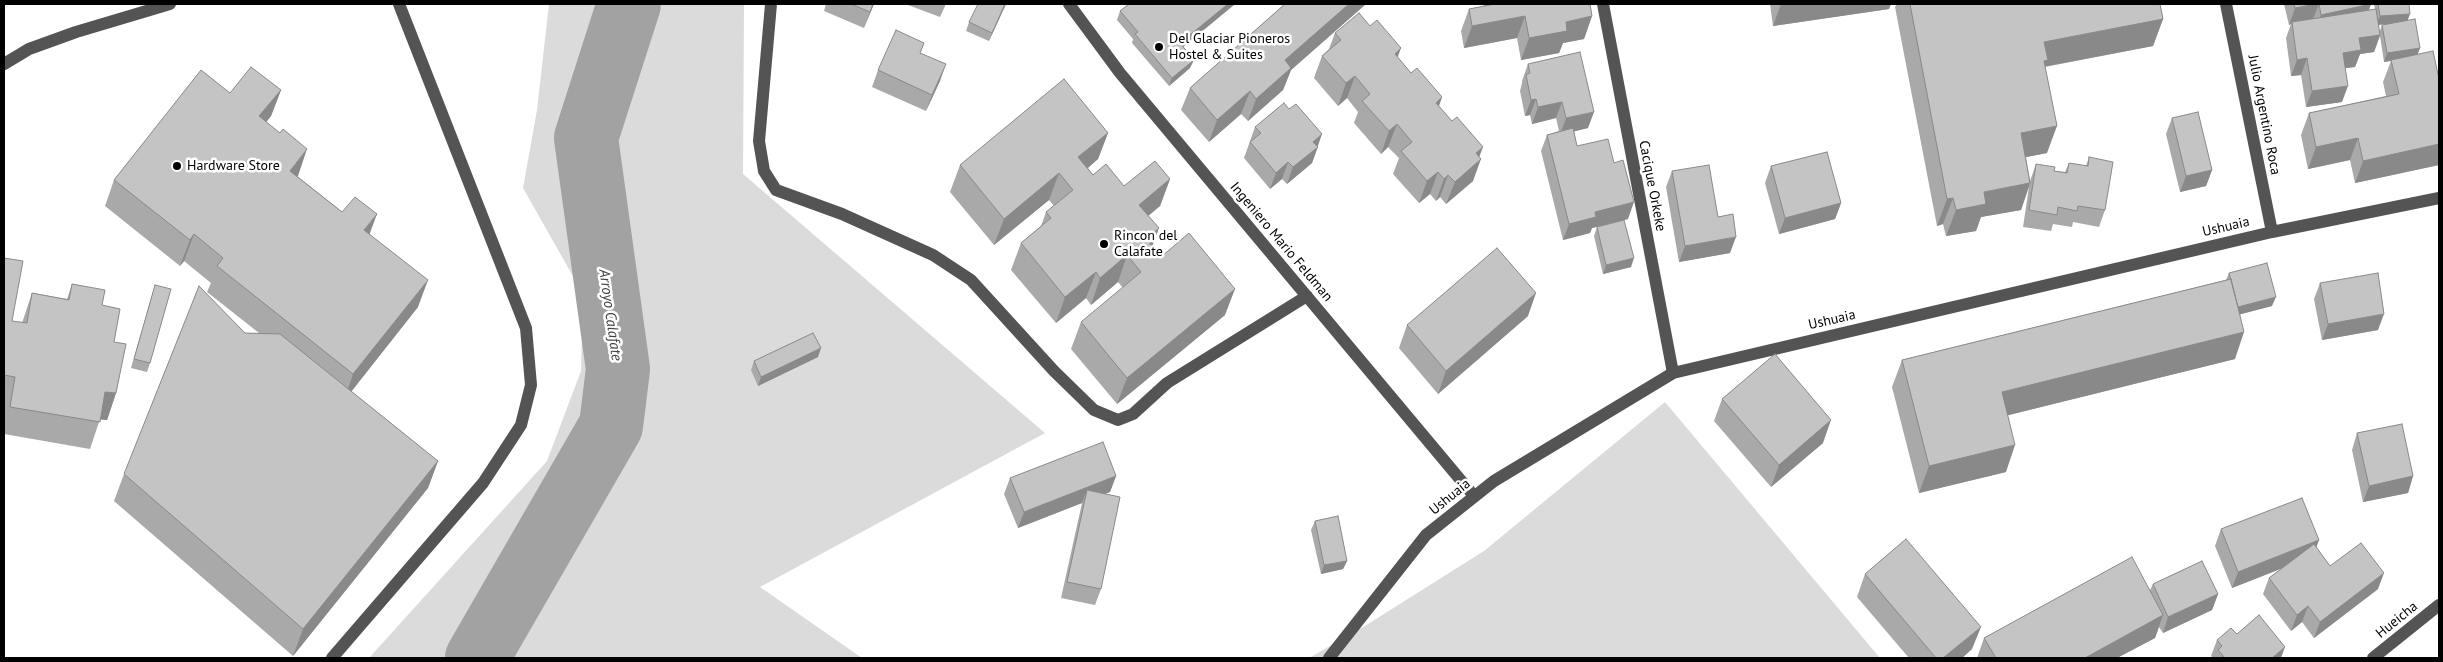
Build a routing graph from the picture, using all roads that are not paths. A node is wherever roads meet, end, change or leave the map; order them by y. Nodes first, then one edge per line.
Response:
1 (170, 4) edge
2 (399, 4) edge
3 (771, 4) edge
4 (1069, 4) edge
5 (1603, 4) edge
6 (2226, 4) edge
7 (4, 64) edge
8 (2439, 198) edge
9 (2272, 232) junction
10 (1307, 296) junction
11 (1673, 373) junction
12 (1474, 496) junction
13 (2439, 605) edge
14 (332, 658) edge
15 (1329, 658) edge
16 (2373, 658) edge

1 - 7 street
2 - 14 street
3 - 10 street
4 - 10 street, Ingeniero Mario Feldman
5 - 11 street, Cacique Orkeke
6 - 9 street, Julio Argentino Roca
8 - 9 street, Ushuaia
9 - 11 street, Ushuaia
10 - 12 street, Ingeniero Mario Feldman
11 - 12 street, Ushuaia
12 - 15 street, Ushuaia
13 - 16 street, Hueicha

